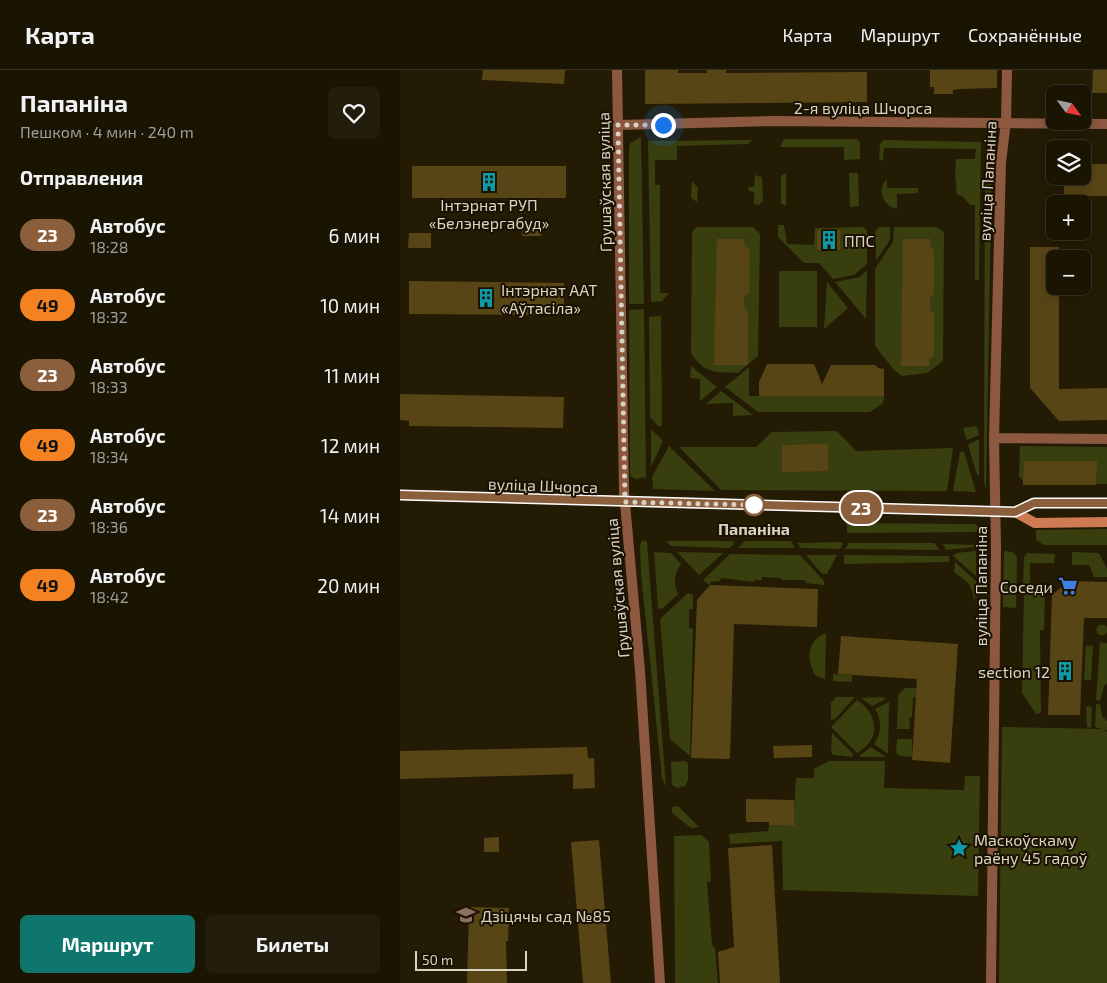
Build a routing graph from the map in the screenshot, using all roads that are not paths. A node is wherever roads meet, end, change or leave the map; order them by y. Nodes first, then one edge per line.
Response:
1 (617, 70) edge
2 (1007, 70) edge
3 (1006, 122) junction
4 (1107, 124) edge
5 (618, 125) junction
6 (994, 438) junction
7 (1107, 439) edge
8 (400, 495) edge
9 (625, 502) junction
10 (1107, 503) edge
11 (996, 512) junction
12 (1015, 512) junction
13 (1107, 522) edge
14 (660, 983) edge
15 (991, 983) edge

1 - 5 street, Грушаўская вуліца
2 - 3 street, вуліца Папаніна
3 - 4 street, 2-я вуліца Шчорса
3 - 5 street, 2-я вуліца Шчорса
3 - 6 street, вуліца Папаніна
5 - 9 street, Грушаўская вуліца
6 - 7 street
6 - 11 street, вуліца Папаніна
8 - 9 main road, вуліца Шчорса
9 - 11 main road, вуліца Шчорса
9 - 14 street, Грушаўская вуліца
10 - 12 main road, вуліца Шчорса
11 - 12 main road, вуліца Шчорса
11 - 15 street, вуліца Папаніна
12 - 13 main road, вуліца Шчорса

